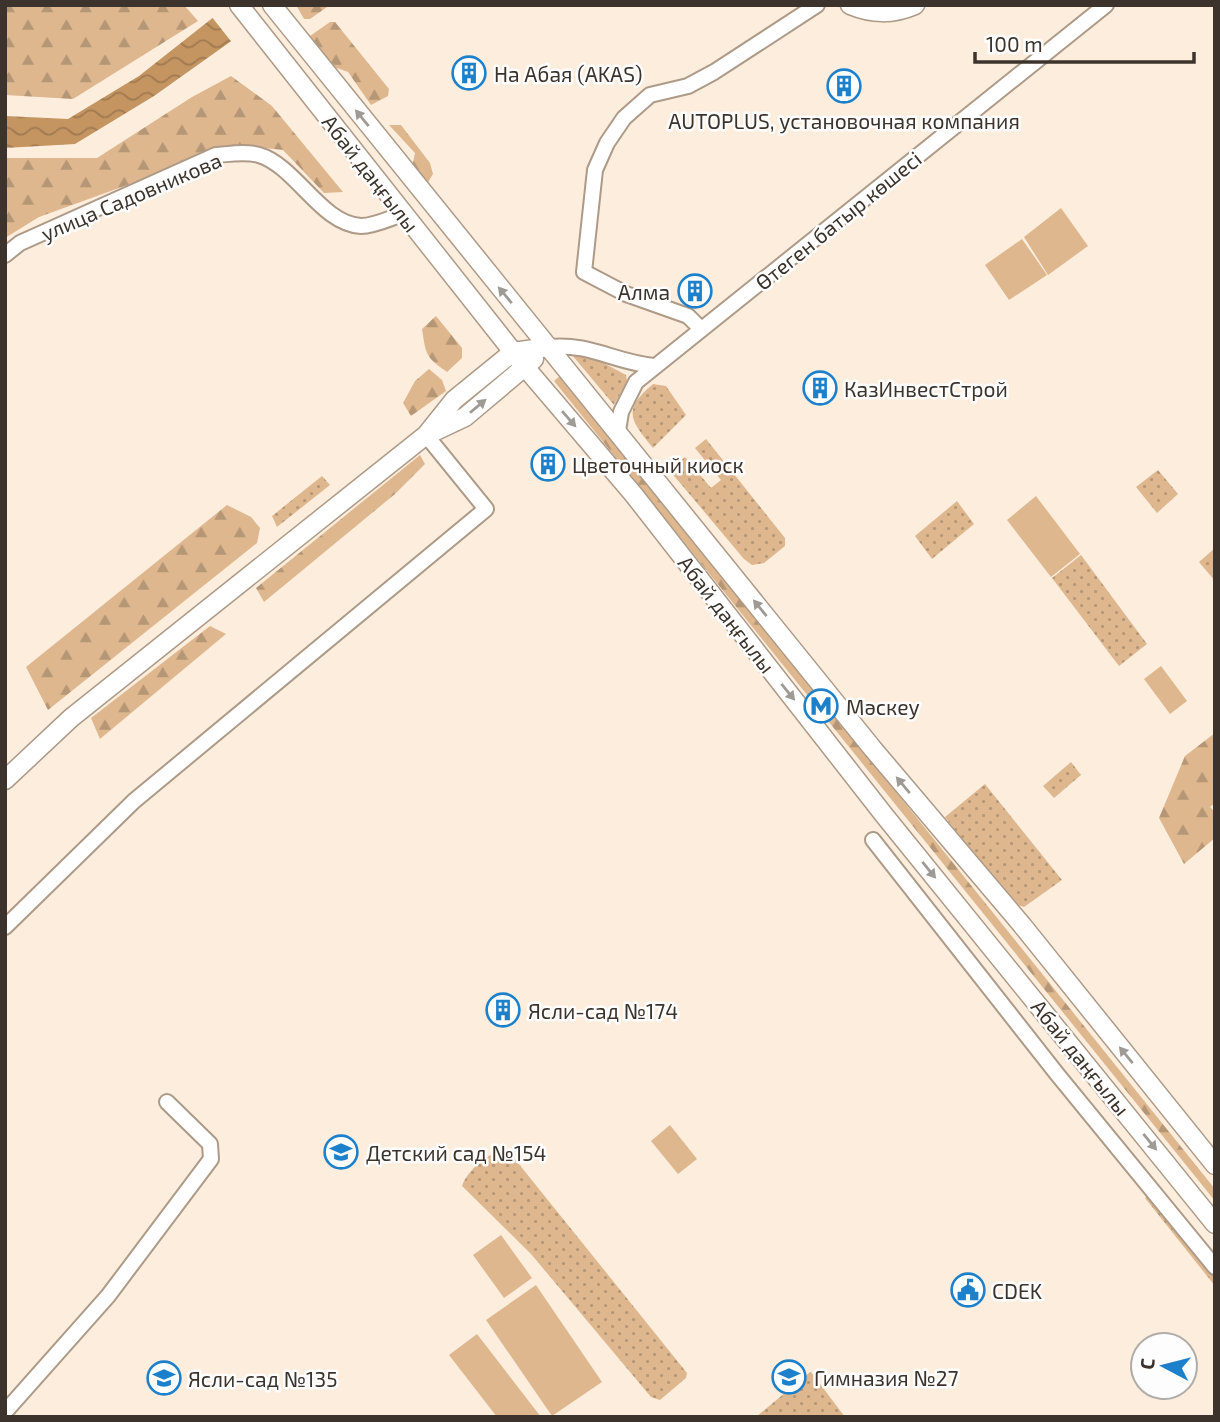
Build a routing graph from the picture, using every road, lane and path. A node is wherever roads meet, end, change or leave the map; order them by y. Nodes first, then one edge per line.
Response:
1 (239, 5) edge
2 (272, 5) edge
3 (817, 5) edge
4 (850, 5) edge
5 (915, 5) edge
6 (1105, 5) edge
7 (403, 214) junction
8 (5, 255) edge
9 (701, 329) junction
10 (549, 347) junction
11 (513, 352) junction
12 (654, 366) junction
13 (525, 367) junction
14 (618, 431) junction
15 (426, 435) junction
16 (5, 780) edge
17 (873, 840) dead end
18 (5, 927) edge
19 (167, 1102) dead end
20 (1215, 1165) edge
21 (1215, 1224) edge
22 (1215, 1267) edge
23 (5, 1412) edge

1 - 7 main road, Абай даңғылы
10 -> 2 main road, Абай даңғылы
3 - 9 street
4 - 5 main road
6 - 9 street, Өтеген батыр көшесі
7 - 8 street, улица Садовникова
7 - 11 main road, Абай даңғылы
9 - 12 street, Өтеген батыр көшесі
10 - 11 main road
10 - 12 street
10 - 13 main road
10 - 14 main road, Абай даңғылы
11 - 13 main road, Абай даңғылы
11 - 15 main road
12 - 14 street, Өтеген батыр көшесі
15 -> 13 main road
13 -> 21 main road, Абай даңғылы
20 -> 14 main road, Абай даңғылы
15 - 16 main road
15 - 18 street
17 - 22 street
19 - 23 street

